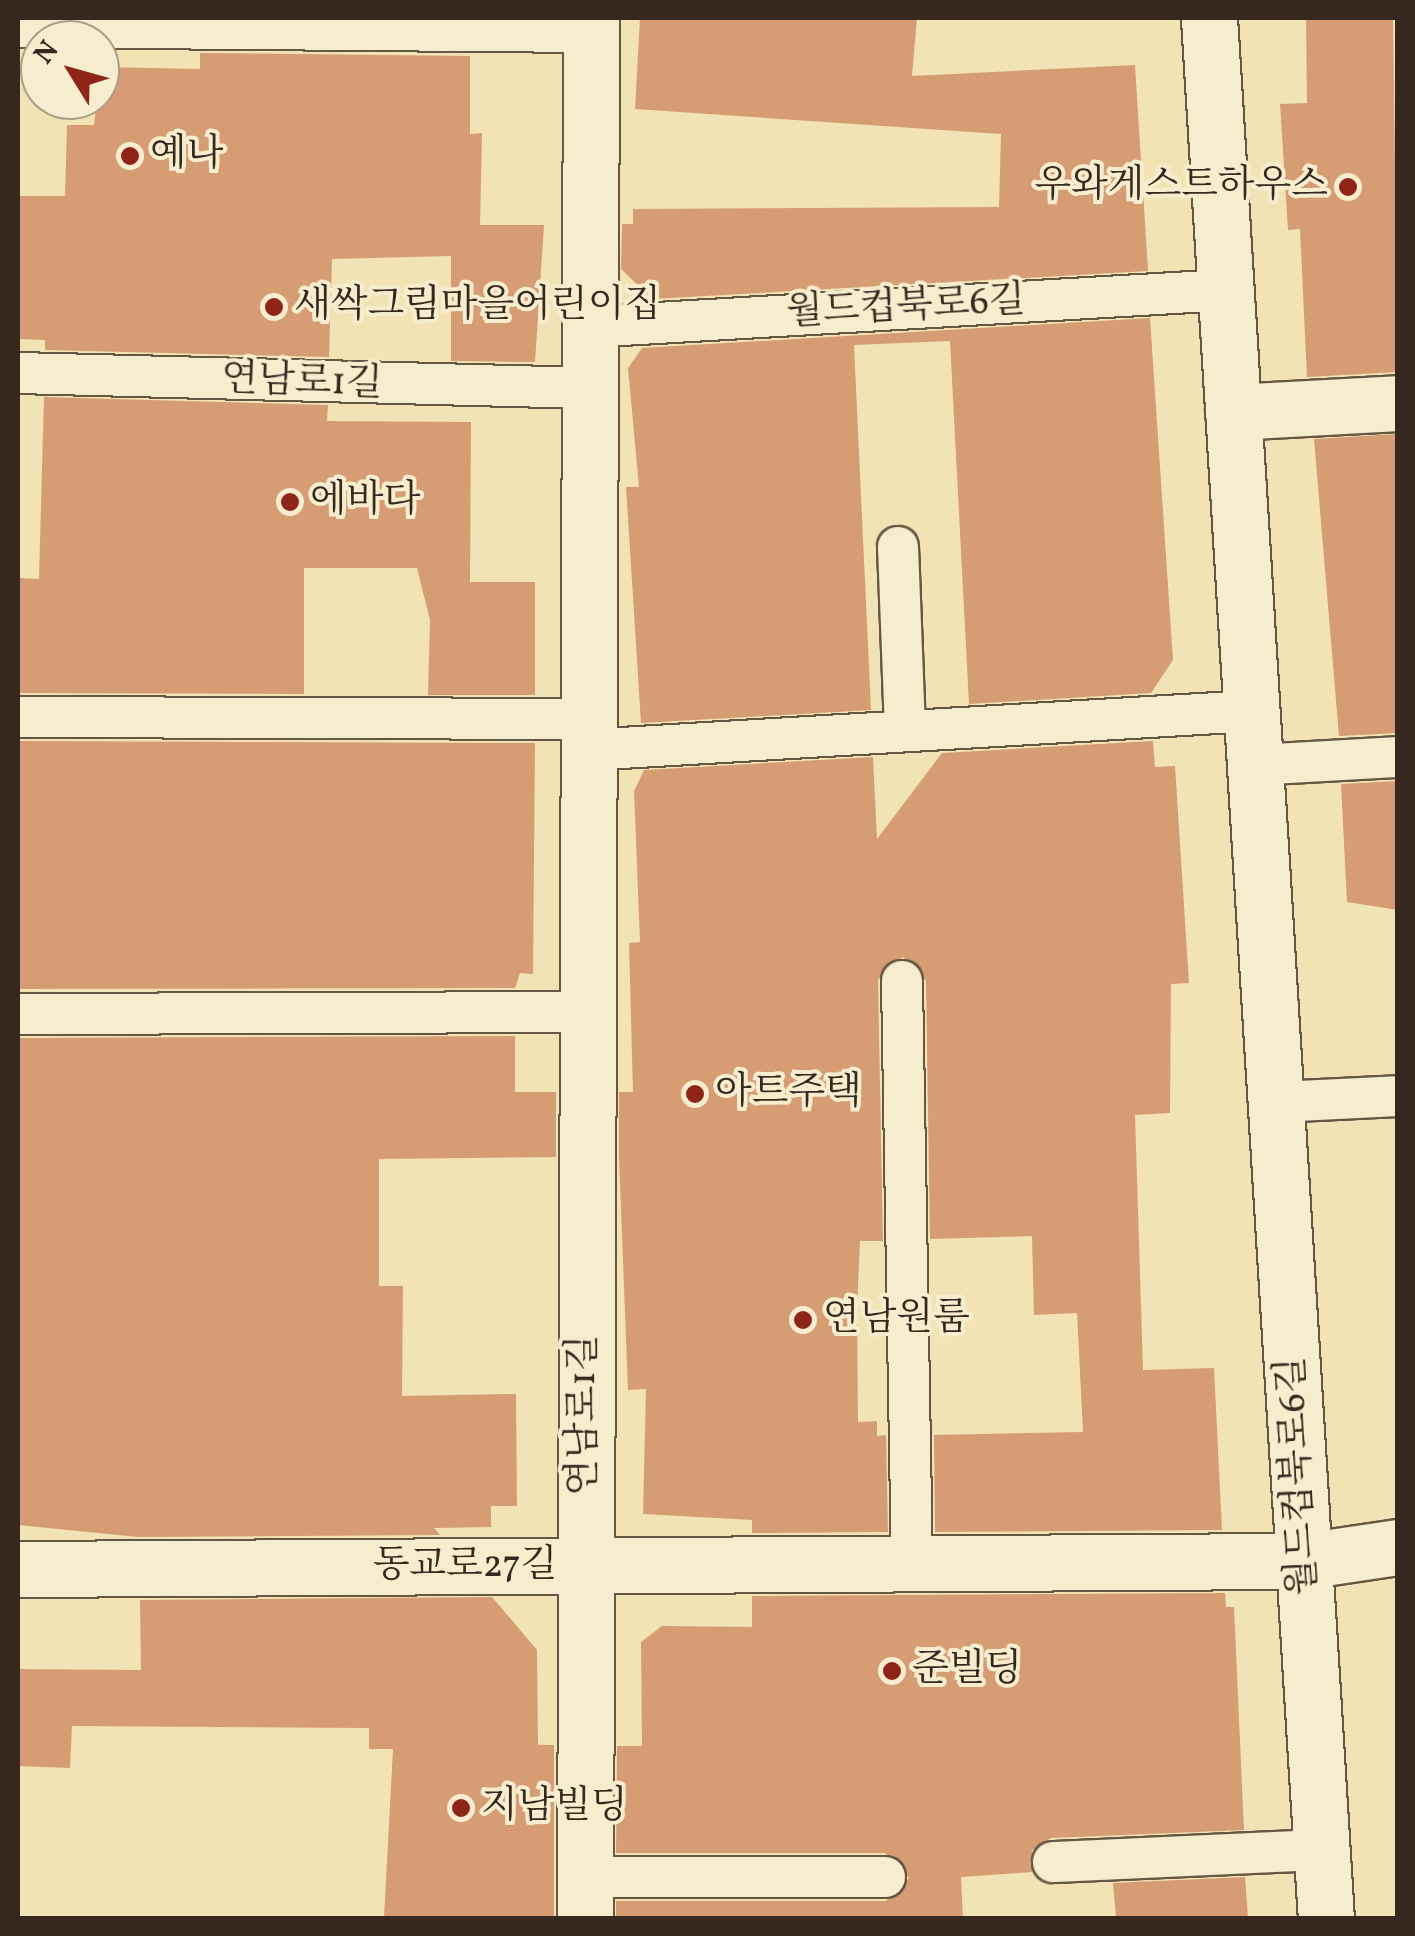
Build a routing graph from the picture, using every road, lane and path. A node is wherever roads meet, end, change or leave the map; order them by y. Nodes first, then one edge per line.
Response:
1 (1208, 18) edge
2 (592, 25) edge
3 (18, 27) edge
4 (1225, 290) junction
5 (588, 327) junction
6 (18, 373) edge
7 (587, 388) junction
8 (1398, 403) edge
9 (1233, 412) junction
10 (898, 546) dead end
11 (1252, 711) junction
12 (18, 716) edge
13 (905, 730) junction
14 (587, 734) junction
15 (1398, 757) edge
16 (1255, 765) junction
17 (902, 982) dead end
18 (588, 1012) junction
19 (18, 1014) edge
20 (1398, 1096) edge
21 (1277, 1102) junction
22 (1398, 1547) edge
23 (1304, 1562) junction
24 (912, 1566) junction
25 (584, 1567) junction
26 (18, 1568) edge
27 (1321, 1850) junction
28 (1053, 1862) dead end
29 (886, 1877) dead end
30 (585, 1898) edge
31 (1326, 1918) edge

1 - 4 street, 월드컵북로6길
2 - 3 lane, 연남로1길
2 - 5 street, 연남로1길
4 - 5 lane, 월드컵북로6길
4 - 9 street, 월드컵북로6길
5 - 7 street, 연남로1길
6 - 7 lane, 연남로1길
7 - 14 street, 연남로1길
8 - 9 street
9 - 11 street, 월드컵북로6길
10 - 13 lane
11 - 13 lane
11 - 16 street, 월드컵북로6길
12 - 14 lane
13 - 14 lane
14 - 18 street, 연남로1길
15 - 16 lane
16 - 21 street, 월드컵북로6길
17 - 24 lane
18 - 19 lane
18 - 25 street, 연남로1길
20 - 21 lane
21 - 23 street, 월드컵북로6길
22 - 23 street, 동교로27길
23 - 24 street, 동교로27길
23 - 27 street, 월드컵북로6길
24 - 25 street, 동교로27길
25 - 26 street, 동교로27길
25 - 30 street, 연남로1길
27 - 28 lane
27 - 31 street, 월드컵북로6길
29 - 30 lane, 연남로1길

